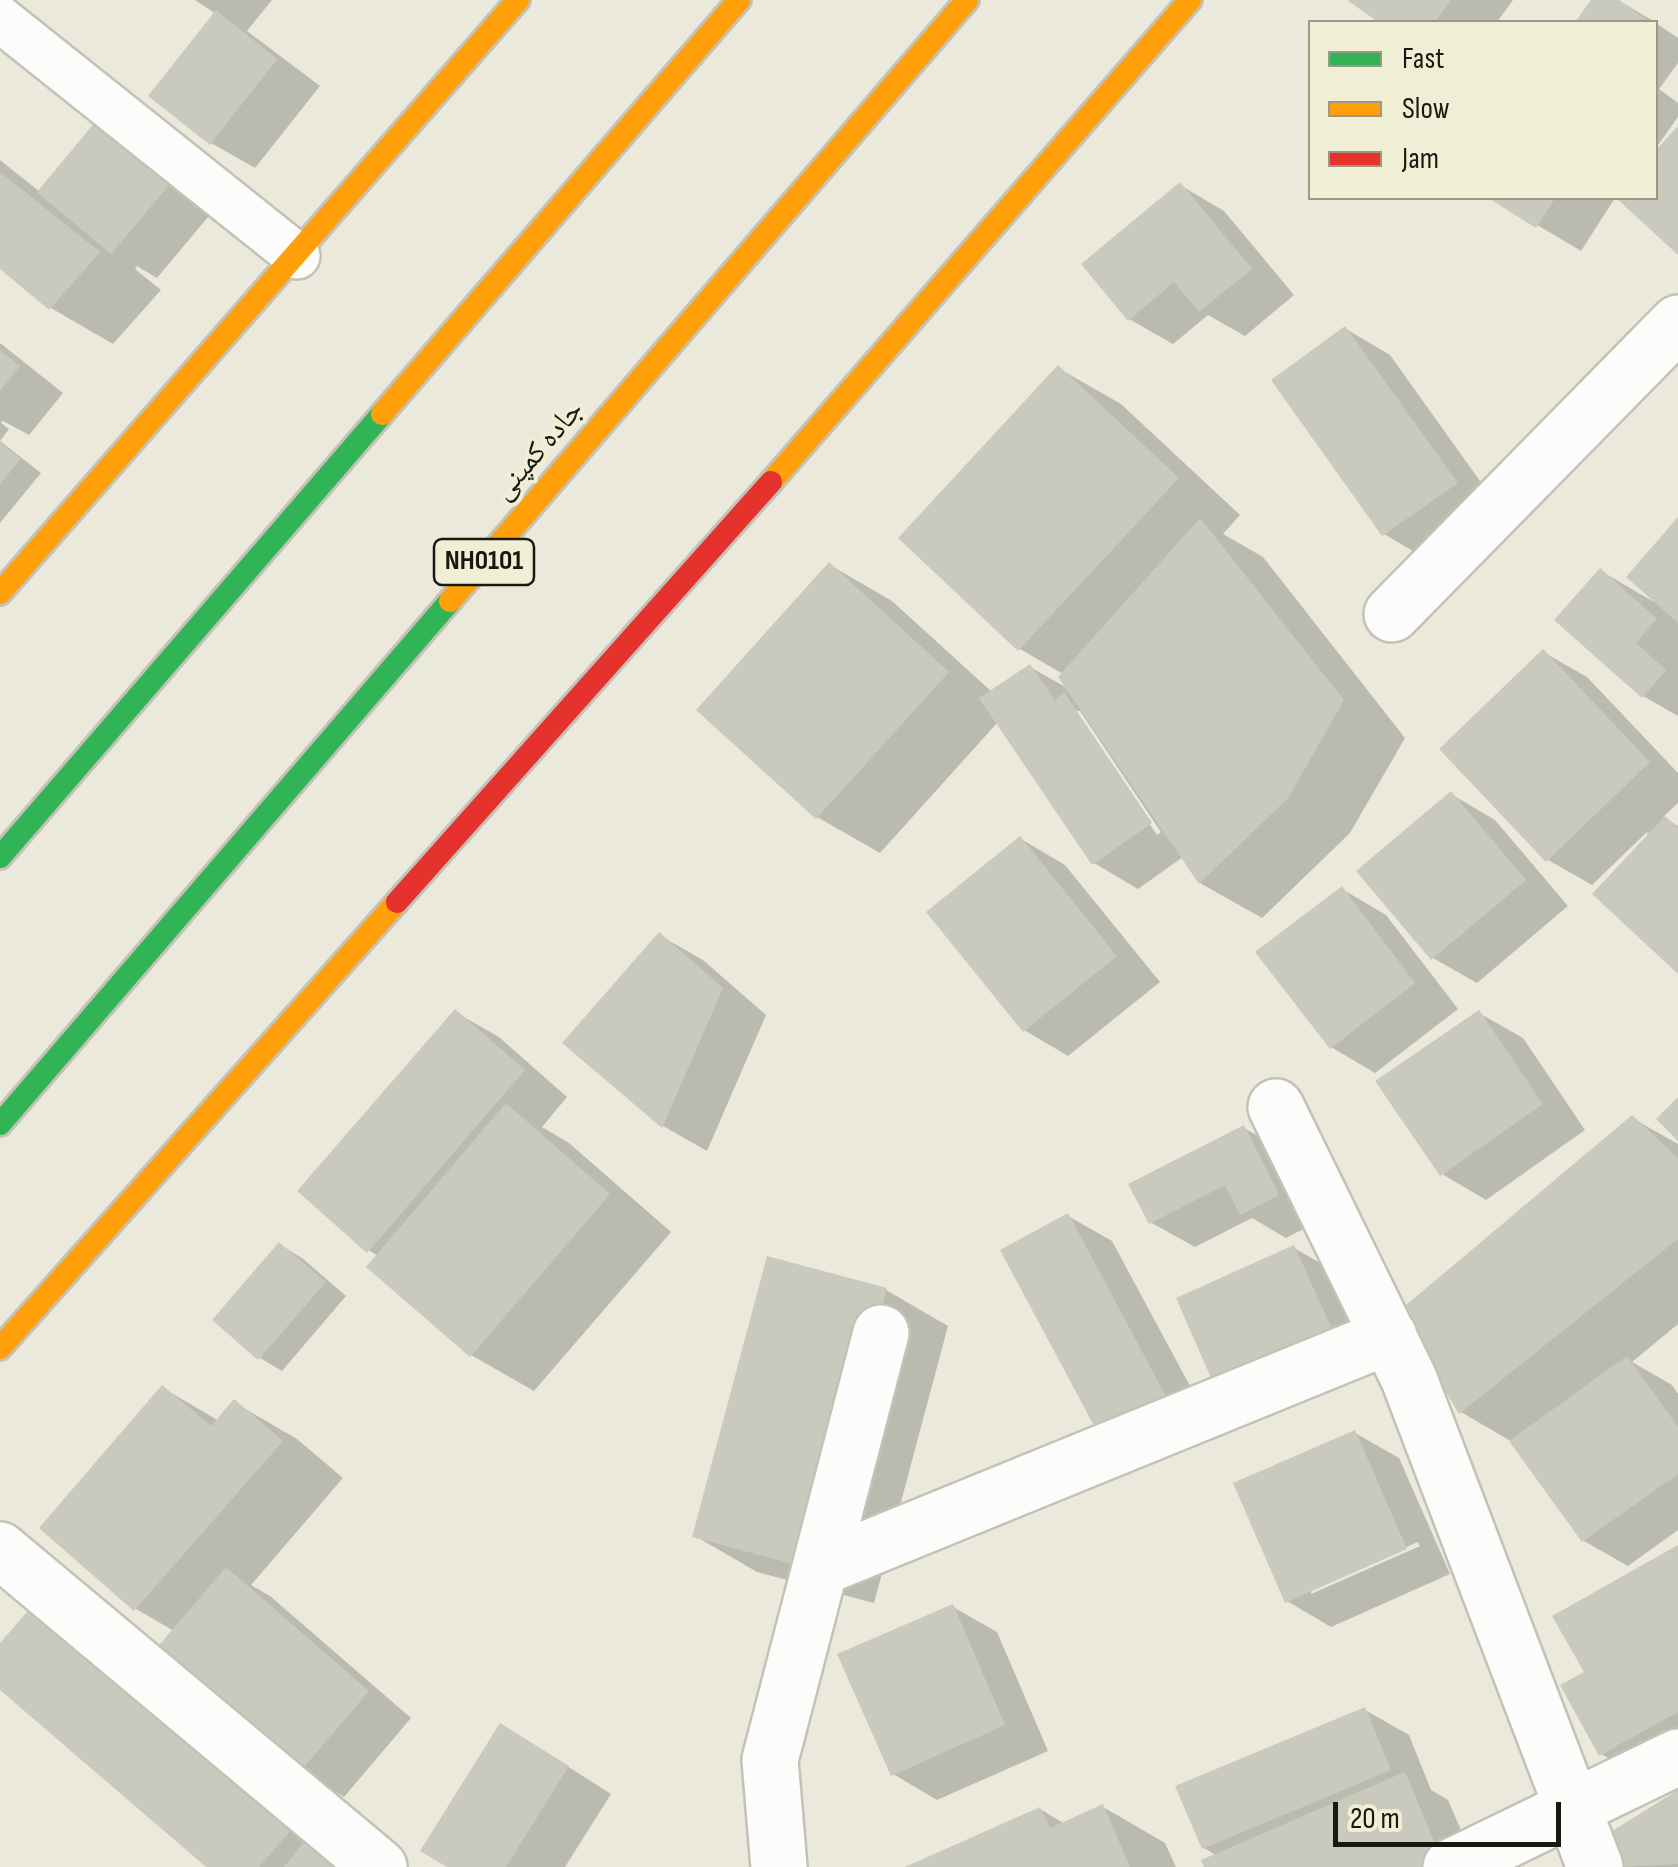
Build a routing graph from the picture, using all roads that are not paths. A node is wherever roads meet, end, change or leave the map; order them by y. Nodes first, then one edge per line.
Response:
1 (518, 0) edge
2 (739, 0) edge
3 (968, 0) edge
4 (1190, 0) edge
5 (0, 19) edge
6 (297, 256) junction
7 (1678, 323) edge
8 (2, 588) edge
9 (1392, 614) dead end
10 (0, 857) edge
11 (1276, 1107) dead end
12 (0, 1124) edge
13 (882, 1333) dead end
14 (1389, 1336) junction
15 (0, 1348) edge
16 (0, 1550) edge
17 (820, 1568) junction
18 (1678, 1756) edge
19 (1573, 1810) junction
20 (379, 1867) edge
21 (779, 1867) edge
22 (1451, 1867) edge
23 (1595, 1867) edge

1 - 6 main road
2 - 10 main road
3 - 12 main road, جاده کمپنی / NH0101
4 - 15 main road
5 - 6 lane
6 - 8 main road
7 - 9 street
11 - 14 street
13 - 17 street
14 - 17 street
14 - 19 street
16 - 20 street
17 - 21 street
18 - 19 street
19 - 22 street
19 - 23 street

